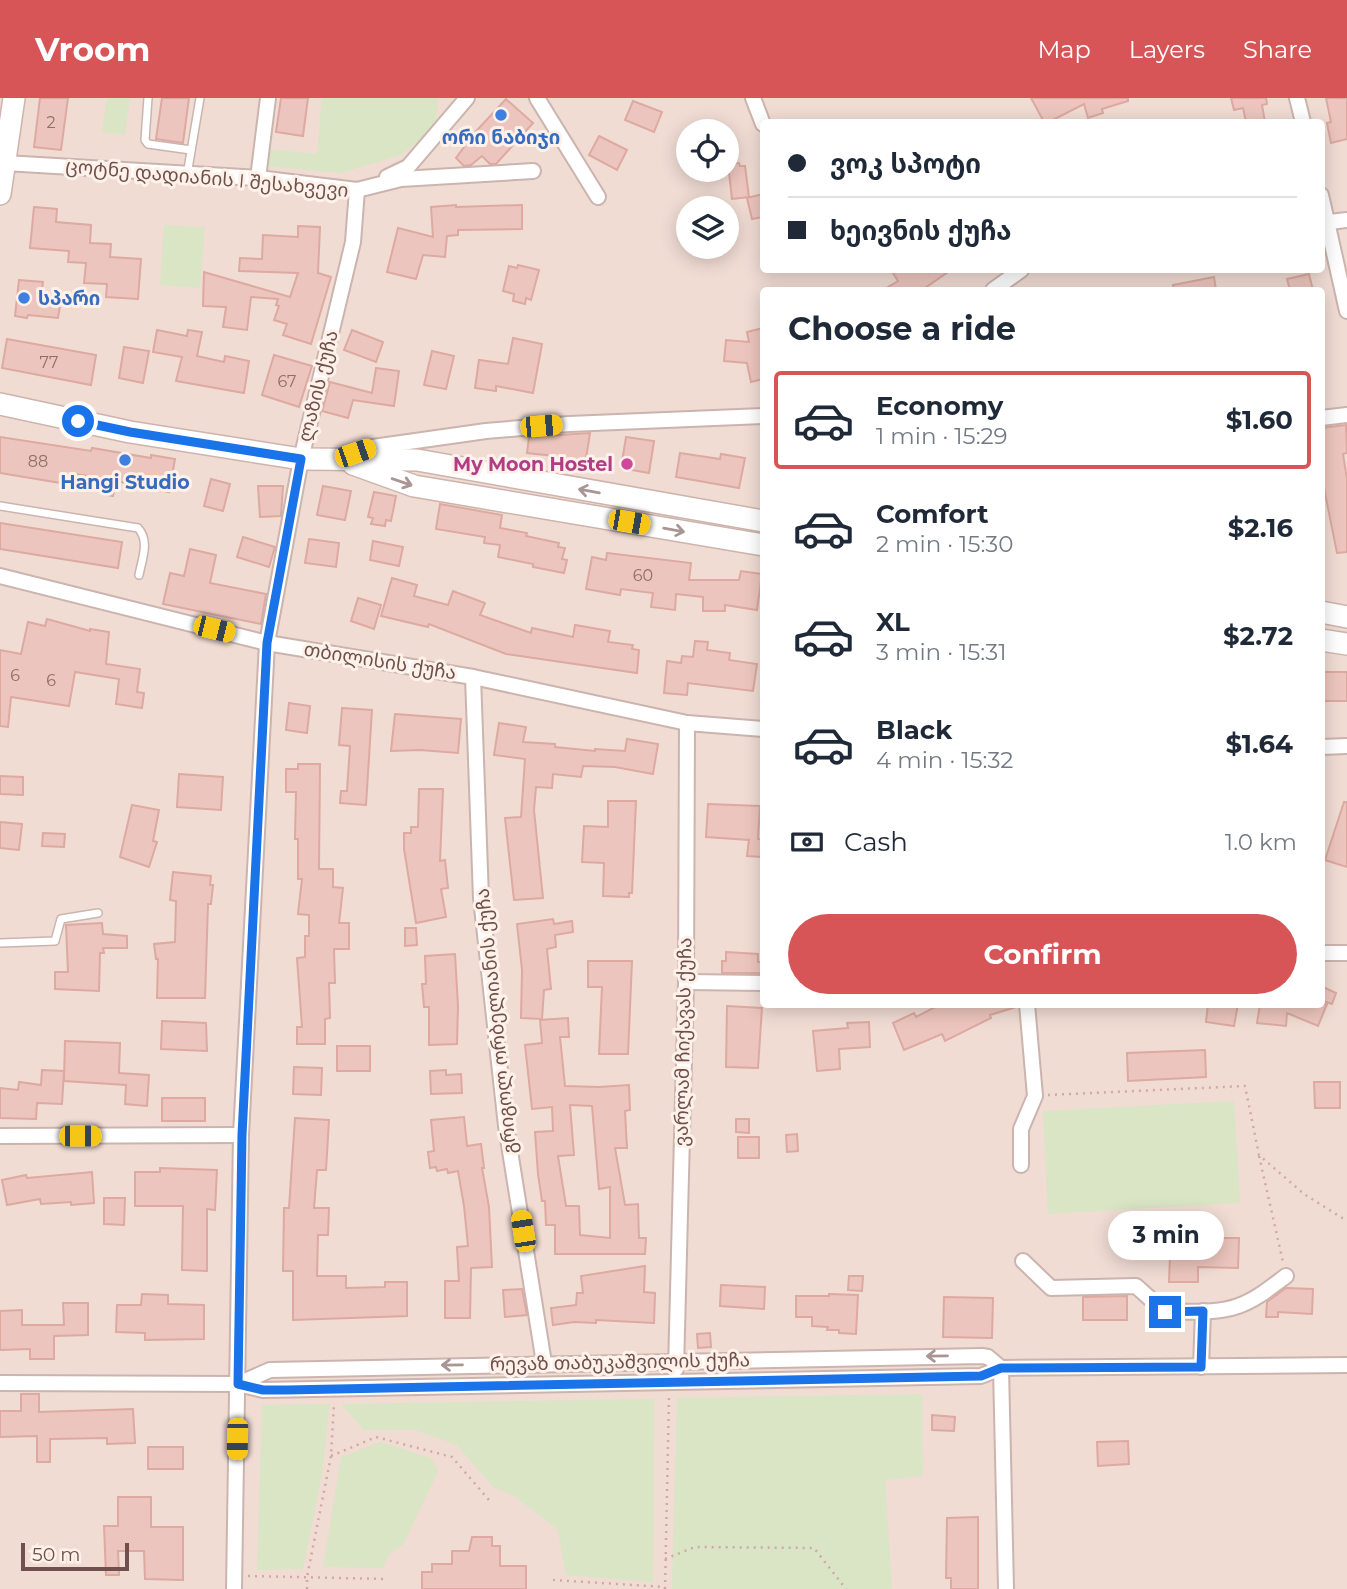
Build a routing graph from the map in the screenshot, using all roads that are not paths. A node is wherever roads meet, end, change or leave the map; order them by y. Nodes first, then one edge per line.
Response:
1 (14, 98) edge
2 (148, 98) edge
3 (200, 98) edge
4 (268, 98) edge
5 (537, 98) edge
6 (753, 98) edge
7 (1297, 98) edge
8 (462, 102) edge
9 (761, 119) edge
10 (1302, 119) edge
11 (191, 150) junction
12 (5, 163) junction
13 (533, 171) dead end
14 (187, 175) junction
15 (258, 178) junction
16 (357, 190) junction
17 (0, 194) edge
18 (598, 197) dead end
19 (1347, 220) edge
20 (1325, 222) edge
21 (1017, 273) edge
22 (997, 287) edge
23 (1347, 312) edge
24 (0, 404) edge
25 (1347, 415) edge
26 (760, 416) edge
27 (1325, 418) edge
28 (301, 459) junction
29 (338, 459) junction
30 (0, 506) edge
31 (760, 520) edge
32 (760, 544) edge
33 (139, 575) dead end
34 (0, 576) edge
35 (1325, 613) edge
36 (1347, 617) edge
37 (1325, 641) edge
38 (267, 643) junction
39 (1347, 644) edge
40 (473, 677) junction
41 (687, 723) junction
42 (760, 729) edge
43 (1347, 746) edge
44 (1325, 747) edge
45 (98, 913) dead end
46 (0, 943) edge
47 (1325, 953) edge
48 (1347, 953) edge
49 (686, 982) junction
50 (760, 983) edge
51 (1027, 1008) edge
52 (242, 1135) junction
53 (0, 1136) edge
54 (1021, 1165) dead end
55 (1023, 1261) dead end
56 (1286, 1276) road end
57 (1203, 1311) junction
58 (676, 1361) junction
59 (544, 1363) junction
60 (1347, 1365) edge
61 (1201, 1367) junction
62 (1001, 1368) junction
63 (0, 1383) edge
64 (671, 1383) junction
65 (238, 1384) junction
66 (234, 1583) edge
67 (1006, 1589) edge

1 - 12 street
2 - 11 lane
3 - 11 lane
4 - 15 street
5 - 18 street
6 - 9 street
7 - 10 street
8 - 16 street
11 - 14 lane
12 - 14 street, ცოტნე დადიანის I შესახვევი
12 - 17 street
13 - 16 street, ცოტნე დადიანის I შესახვევი
14 - 15 street, ცოტნე დადიანის I შესახვევი
15 - 16 street, ცოტნე დადიანის I შესახვევი
16 - 28 street, ლაზის ქუჩა
19 - 20 street
20 - 23 street
21 - 22 street
24 - 28 street
25 - 27 street
26 - 29 street
28 - 29 street
28 - 38 street, ლაზის ქუჩა
31 -> 29 street
29 -> 32 street
30 - 33 lane
34 - 38 street, თბილისის ქუჩა
35 - 36 street
37 - 39 street
38 - 40 street, თბილისის ქუჩა
38 - 52 street, ლაზის ქუჩა
40 - 41 street, თბილისის ქუჩა
40 - 59 street, გრიგოლ ორბელიანის ქუჩა
41 - 42 street, თბილისის ქუჩა
41 - 49 street, ვარლამ ჩიქავას ქუჩა
43 - 44 street
45 - 46 lane
47 - 48 street
49 - 50 street
49 - 58 street, ვარლამ ჩიქავას ქუჩა
51 - 54 street
52 - 53 street
52 - 65 street, ლაზის ქუჩა
55 - 57 street
56 - 57 street
57 - 61 street
58 - 59 street, რევაზ თაბუკაშვილის ქუჩა
62 -> 58 street, რევაზ თაბუკაშვილის ქუჩა
58 - 64 street, ვარლამ ჩიქავას ქუჩა
59 -> 65 street, რევაზ თაბუკაშვილის ქუჩა
60 - 61 street, რევაზ თაბუკაშვილის ქუჩა
61 - 62 street, რევაზ თაბუკაშვილის ქუჩა
62 - 64 street, რევაზ თაბუკაშვილის ქუჩა
62 - 67 street
63 - 65 street, რევაზ თაბუკაშვილის ქუჩა
64 - 65 street, რევაზ თაბუკაშვილის ქუჩა
65 - 66 street, ლაზის ქუჩა

